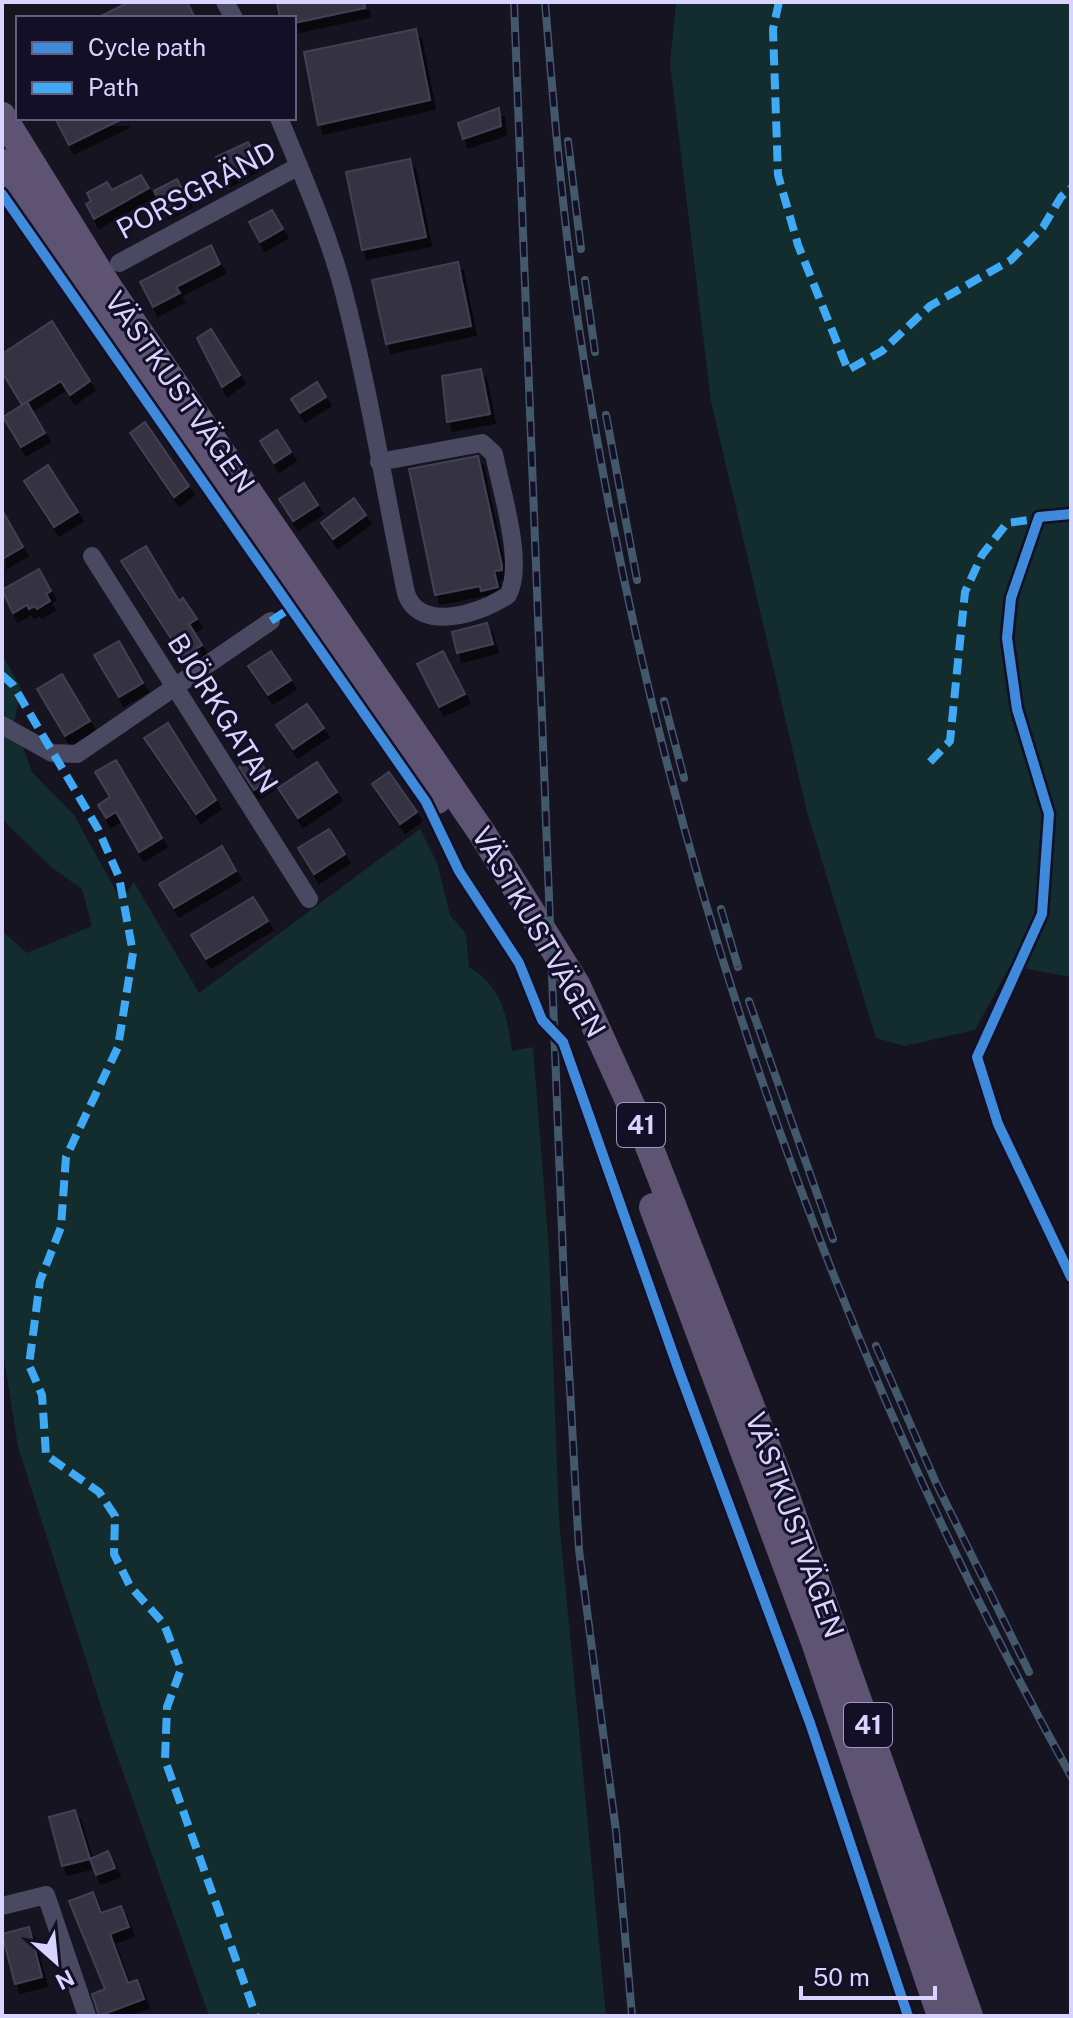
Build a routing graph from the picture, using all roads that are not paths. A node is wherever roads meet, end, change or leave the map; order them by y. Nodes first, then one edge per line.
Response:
1 (2, 116) edge
2 (280, 120) edge
3 (2, 163) edge
4 (299, 166) junction
5 (119, 263) dead end
6 (379, 462) junction
7 (92, 556) dead end
8 (271, 621) dead end
9 (174, 689) junction
10 (2, 725) edge
11 (309, 899) dead end
12 (2, 1906) edge
13 (87, 2016) edge
14 (941, 2016) edge
15 (969, 2016) edge

1 - 15 main road, VÄSTKUSTVÄGEN / 41
2 - 4 street
3 - 14 main road, VÄSTKUSTVÄGEN / 41
4 - 5 street, PORSGRÄND
4 - 6 street
6 - 6 street
7 - 9 street, BJÖRKGATAN
8 - 9 street
9 - 10 street
9 - 11 street, BJÖRKGATAN
12 - 13 street

